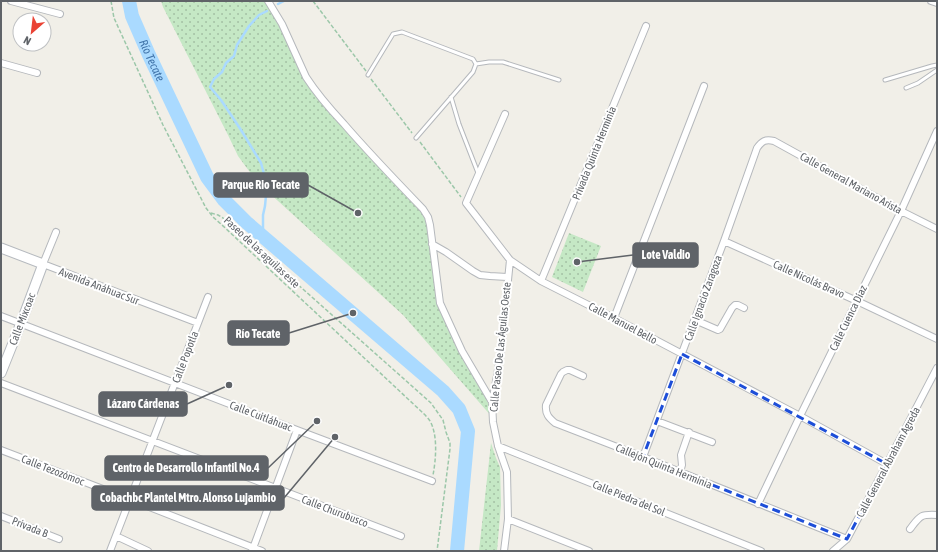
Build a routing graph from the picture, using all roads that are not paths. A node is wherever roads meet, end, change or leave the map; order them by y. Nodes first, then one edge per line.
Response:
1 (11, 1) edge
2 (268, 1) edge
3 (931, 1) edge
4 (937, 3) edge
5 (60, 14) dead end
6 (646, 26) dead end
7 (1, 63) edge
8 (476, 64) junction
9 (937, 65) edge
10 (937, 70) edge
11 (37, 73) dead end
12 (368, 74) road end
13 (559, 80) dead end
14 (885, 80) dead end
15 (704, 86) dead end
16 (906, 88) dead end
17 (451, 97) junction
18 (505, 114) dead end
19 (936, 134) edge
20 (416, 138) road end
21 (764, 140) joint
22 (479, 174) junction
23 (901, 211) junction
24 (937, 229) edge
25 (56, 232) dead end
26 (724, 242) junction
27 (432, 244) junction
28 (1, 248) edge
29 (510, 260) junction
30 (43, 264) junction
31 (507, 277) junction
32 (541, 281) junction
33 (208, 297) dead end
34 (857, 301) junction
35 (744, 308) dead end
36 (1, 316) edge
37 (614, 318) junction
38 (695, 320) junction
39 (21, 323) junction
40 (198, 323) junction
41 (937, 339) edge
42 (682, 354) junction
43 (937, 368) edge
44 (1, 373) edge
45 (583, 376) dead end
46 (175, 382) junction
47 (1, 383) edge
48 (492, 402) junction
49 (800, 416) junction
50 (657, 421) junction
51 (297, 430) junction
52 (689, 432) junction
53 (152, 440) junction
54 (712, 442) dead end
55 (498, 446) junction
56 (1, 450) edge
57 (643, 457) junction
58 (888, 464) junction
59 (680, 472) junction
60 (432, 481) road end
61 (275, 488) junction
62 (129, 499) junction
63 (758, 504) junction
64 (937, 515) edge
65 (1, 516) edge
66 (508, 519) junction
67 (910, 529) dead end
68 (116, 536) junction
69 (401, 536) dead end
70 (59, 539) dead end
71 (847, 539) junction
72 (253, 550) edge
73 (110, 551) edge
74 (148, 551) edge
75 (262, 551) edge
76 (504, 551) edge
77 (589, 551) edge
78 (761, 551) edge
79 (833, 551) edge

1 - 5 street
2 - 27 street
3 - 4 street
6 - 32 street, Privada Quinta Herminia
7 - 11 street
8 - 12 lane
8 - 13 lane
8 - 17 lane
9 - 14 lane
10 - 16 lane
15 - 37 street
17 - 20 lane
17 - 22 lane
18 - 22 street
19 - 23 street, Calle Cuenca Díaz
21 - 23 street, Calle General Mariano Arista
21 - 26 street, Calle Ignacio Zaragoza
22 - 29 street, Calle Manuel Bello
23 - 24 street, Calle General Mariano Arista
23 - 34 street, Calle Cuenca Díaz
25 - 30 street
26 - 34 street, Calle Nicolás Bravo
26 - 38 street, Calle Ignacio Zaragoza
27 - 31 street
27 - 48 street
28 - 30 main road, Avenida Anáhuac Sur
29 - 31 street, Calle Paseo De Las Águilas Oeste
29 - 32 street, Calle Manuel Bello
30 - 39 main road, Calle Mixcoac
30 - 40 street, Avenida Anáhuac Sur
31 - 48 street, Calle Paseo De Las Águilas Oeste
32 - 37 street, Calle Manuel Bello
33 - 40 street, Calle Popotla
34 - 41 street, Calle Nicolás Bravo
34 - 49 street, Calle Cuenca Díaz
35 - 38 street
36 - 39 street, Calle Cuitláhuac
37 - 42 street, Calle Manuel Bello
38 - 42 street, Calle Ignacio Zaragoza
39 - 44 main road, Calle Mixcoac
39 - 46 street, Calle Cuitláhuac
40 - 46 street, Calle Popotla
42 - 49 street, Calle Manuel Bello
42 - 50 street, Calle Ignacio Zaragoza
43 - 58 street, Calle General Abraham Agreda
45 - 57 street, Callejón Quinta Herminia
46 - 51 street, Calle Cuitláhuac
46 - 53 street, Calle Popotla
47 - 53 street, Calle Churubusco
48 - 55 street, Calle Paseo De Las Águilas Oeste
49 - 58 street, Calle Manuel Bello
49 - 63 street, Calle Cuenca Díaz
50 - 52 street
50 - 57 street, Calle Ignacio Zaragoza
51 - 60 street, Calle Cuitláhuac
51 - 61 street
52 - 54 street
52 - 59 street
53 - 61 street, Calle Churubusco
53 - 62 street, Calle Popotla
55 - 66 street, Calle Paseo De Las Águilas Oeste
55 - 78 street, Calle Piedra del Sol
56 - 62 street, Calle Tezozómoc
57 - 59 street, Callejón Quinta Herminia
58 - 71 street, Calle General Abraham Agreda
59 - 63 street, Callejón Quinta Herminia
61 - 69 street, Calle Churubusco
61 - 72 street
62 - 68 street, Calle Popotla
62 - 72 street, Calle Tezozómoc
63 - 71 street, Callejón Quinta Herminia
64 - 67 street
65 - 70 street, Privada B
66 - 76 street, Calle Paseo De Las Águilas Oeste
66 - 77 street
68 - 73 street, Calle Popotla
68 - 74 street
71 - 79 street, Calle General Abraham Agreda
72 - 75 street, Calle Tezozómoc

